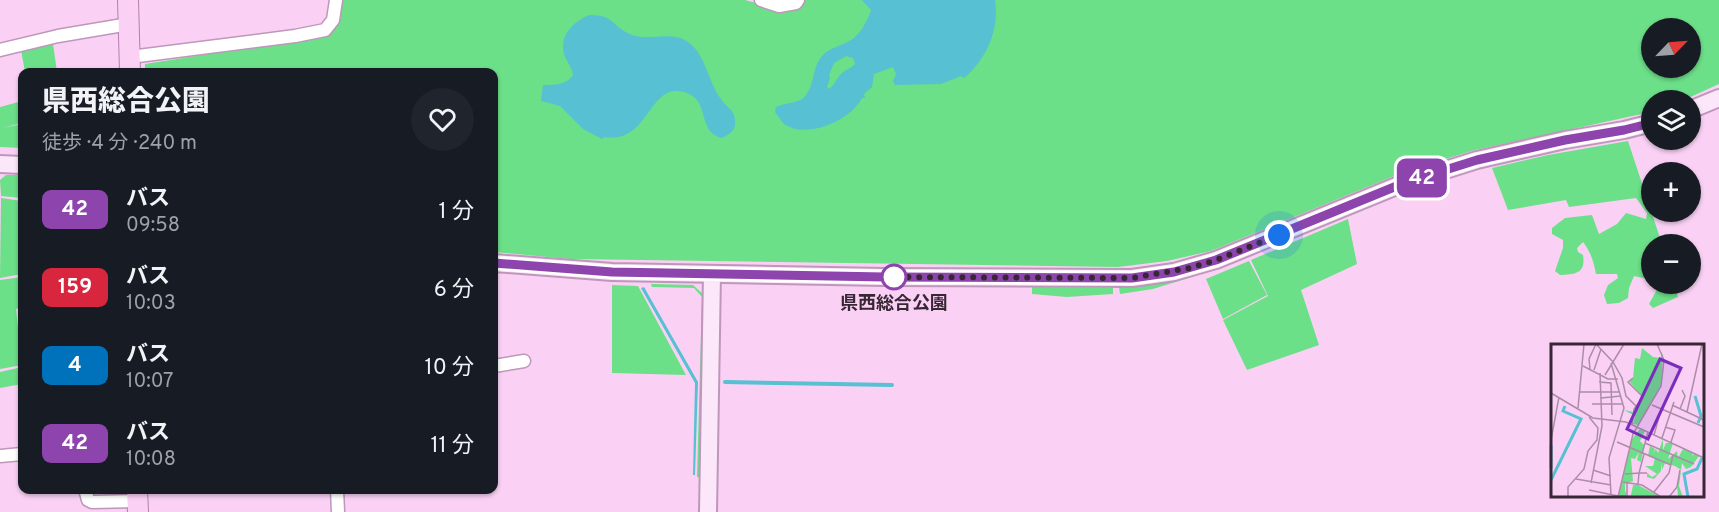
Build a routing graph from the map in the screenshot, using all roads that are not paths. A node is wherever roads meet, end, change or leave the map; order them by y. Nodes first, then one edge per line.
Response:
1 (128, 0) edge
2 (336, 0) edge
3 (761, 0) edge
4 (798, 0) edge
5 (129, 24) junction
6 (0, 50) edge
7 (130, 64) edge
8 (1719, 98) edge
9 (1701, 105) edge
10 (1641, 126) edge
11 (0, 164) edge
12 (18, 165) edge
13 (498, 263) edge
14 (712, 274) junction
15 (524, 361) dead end
16 (498, 365) edge
17 (18, 454) edge
18 (0, 456) edge
19 (86, 494) edge
20 (337, 494) edge
21 (137, 501) edge
22 (338, 512) edge
23 (708, 512) edge

1 - 5 main road
2 - 7 street
3 - 4 street
5 - 6 street
5 - 7 main road
8 - 9 street
10 - 14 street
11 - 12 street
13 - 14 street
14 - 23 street
15 - 16 street
17 - 18 street
19 - 21 street
20 - 22 street

